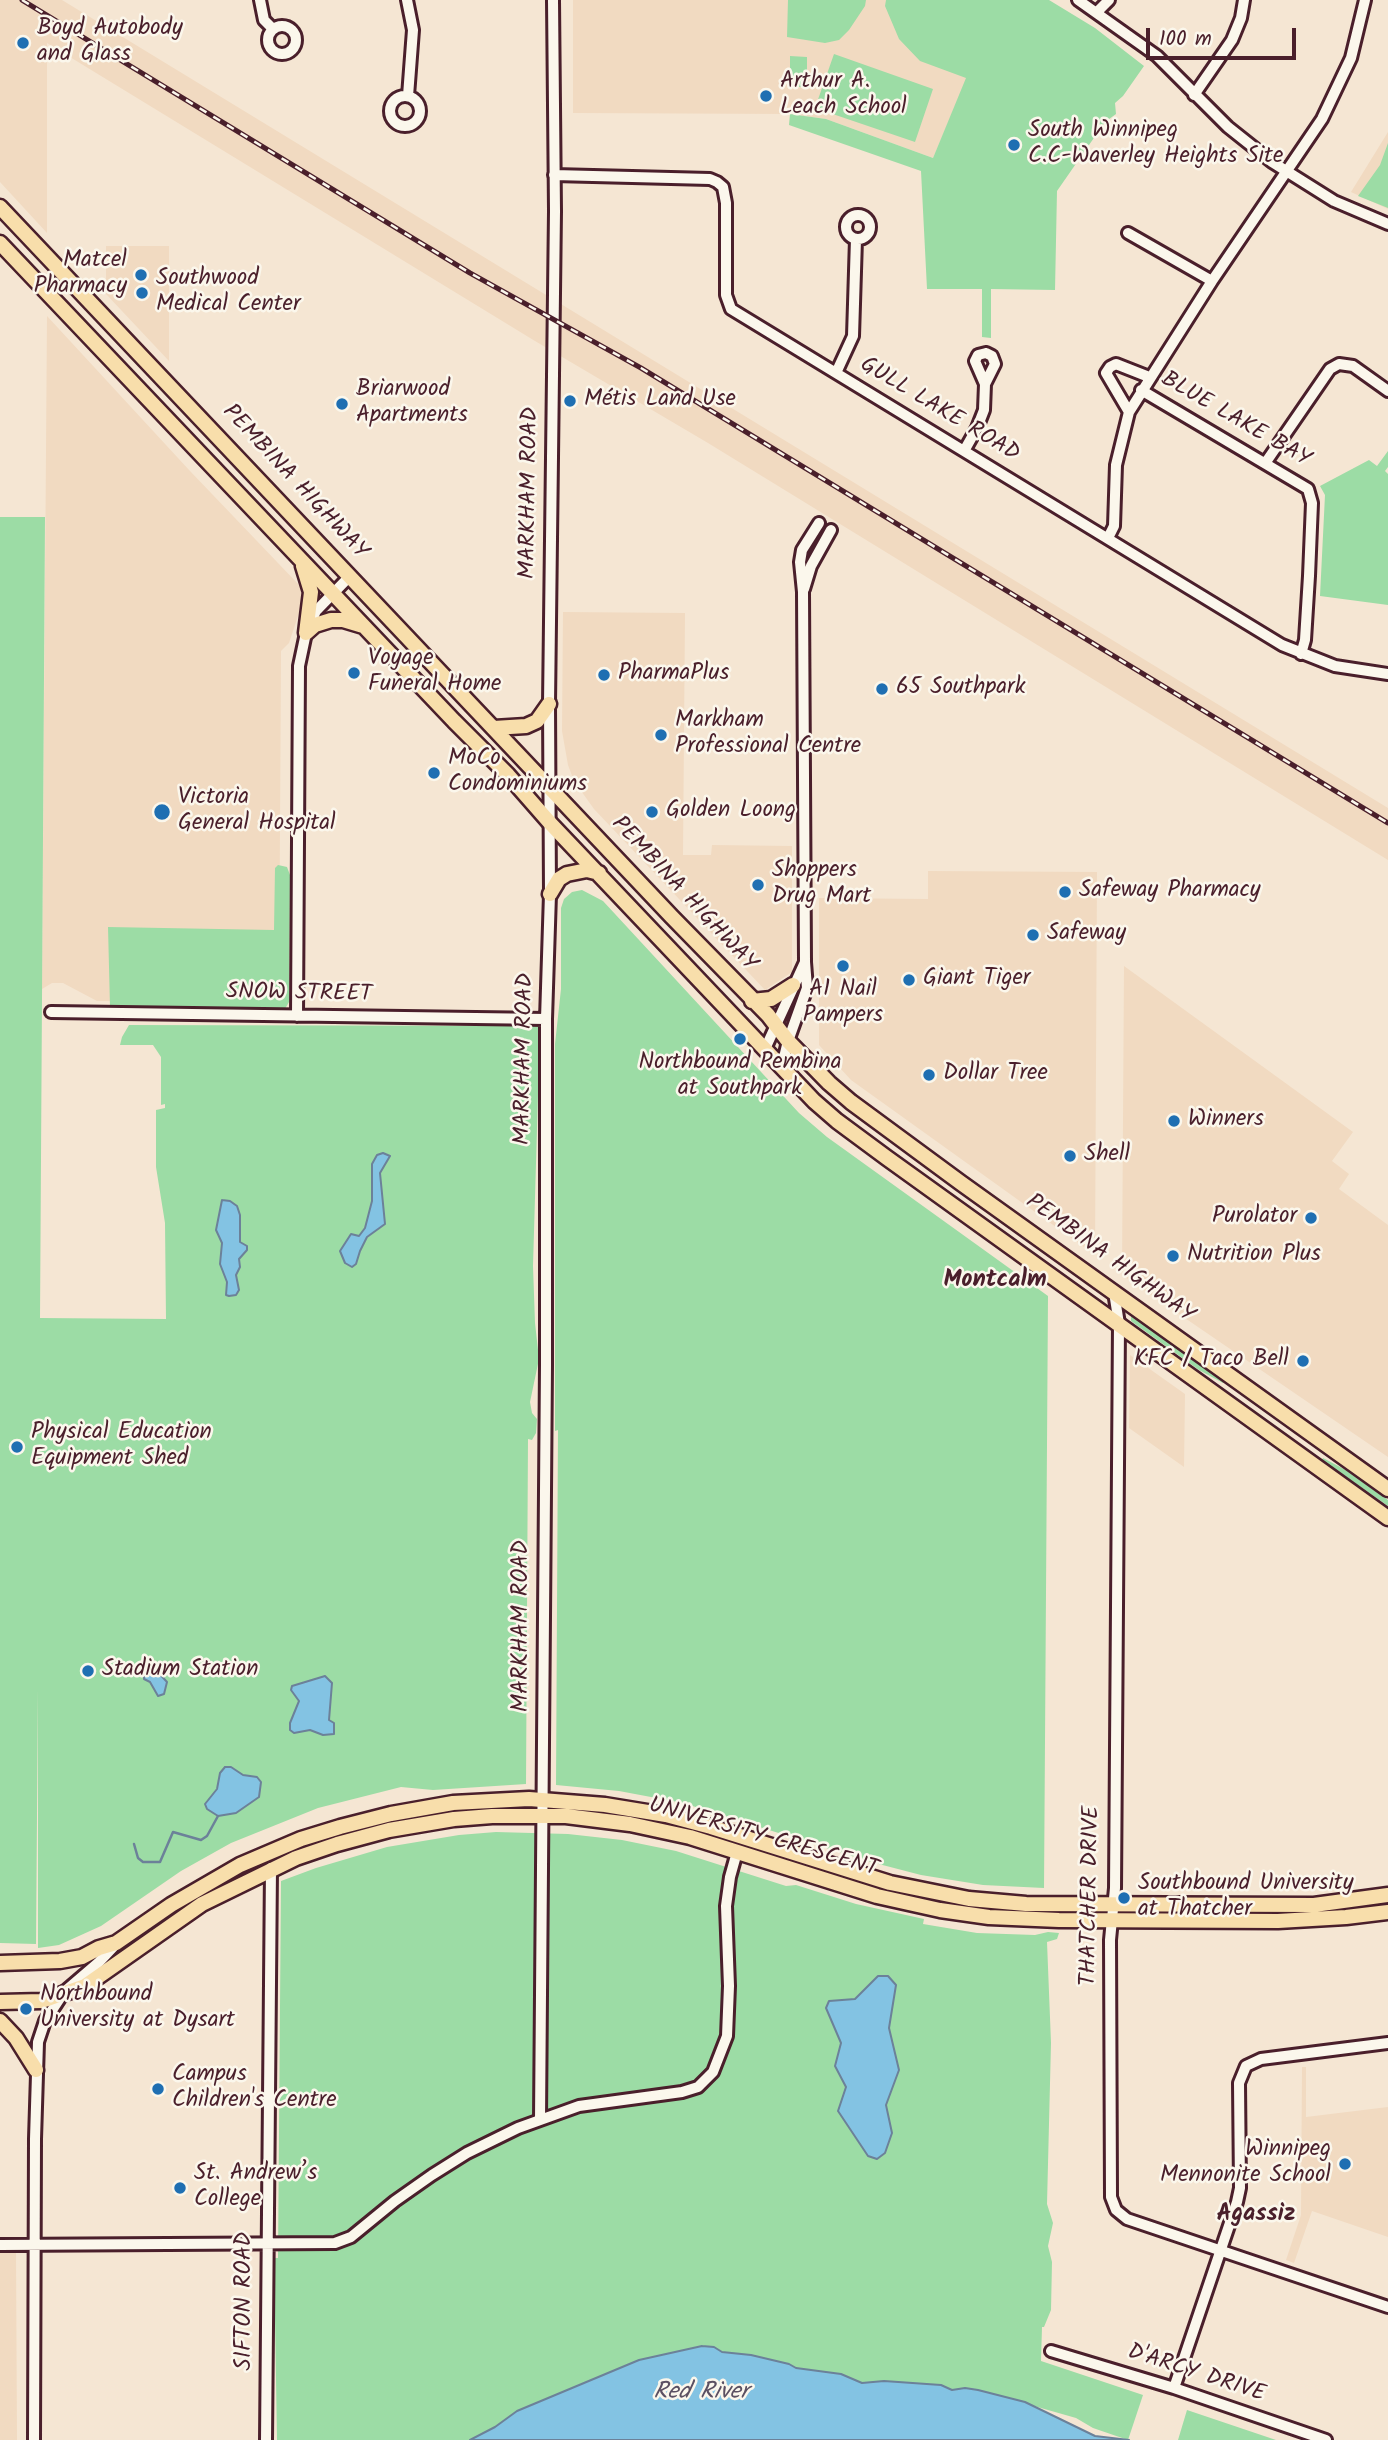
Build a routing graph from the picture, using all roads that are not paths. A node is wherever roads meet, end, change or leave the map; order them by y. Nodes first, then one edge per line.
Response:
1 (260, 0) edge
2 (407, 0) edge
3 (554, 0) edge
4 (1079, 0) edge
5 (1109, 0) edge
6 (1244, 0) edge
7 (1365, 0) edge
8 (1097, 12) junction
9 (273, 29) dead end
10 (1194, 95) junction
11 (408, 96) dead end
12 (1286, 172) junction
13 (554, 175) junction
14 (0, 207) edge
15 (1388, 224) edge
16 (1128, 233) dead end
17 (856, 239) dead end
18 (0, 243) edge
19 (1212, 281) junction
20 (836, 373) junction
21 (1149, 377) junction
22 (985, 384) dead end
23 (1142, 390) junction
24 (1388, 391) edge
25 (1129, 412) junction
26 (230, 449) junction
27 (964, 451) junction
28 (1266, 462) junction
29 (210, 464) junction
30 (819, 523) dead end
31 (831, 530) dead end
32 (1108, 538) junction
33 (300, 558) junction
34 (349, 576) junction
35 (803, 592) junction
36 (332, 593) junction
37 (364, 627) junction
38 (306, 633) junction
39 (1301, 653) junction
40 (1388, 674) edge
41 (549, 704) junction
42 (495, 728) junction
43 (550, 787) junction
44 (550, 823) junction
45 (598, 873) junction
46 (550, 894) junction
47 (804, 962) junction
48 (793, 985) junction
49 (751, 1000) junction
50 (51, 1012) dead end
51 (297, 1016) junction
52 (546, 1019) junction
53 (775, 1026) junction
54 (788, 1041) junction
55 (765, 1049) junction
56 (782, 1066) junction
57 (1114, 1292) junction
58 (1119, 1324) junction
59 (1388, 1489) edge
60 (1388, 1518) edge
61 (543, 1799) junction
62 (542, 1815) junction
63 (737, 1852) junction
64 (271, 1868) junction
65 (1388, 1895) edge
66 (1113, 1905) junction
67 (1388, 1912) edge
68 (1112, 1921) junction
69 (116, 1943) junction
70 (0, 1964) edge
71 (60, 1996) junction
72 (0, 2002) edge
73 (0, 2021) edge
74 (1388, 2043) edge
75 (36, 2070) junction
76 (540, 2119) junction
77 (267, 2241) junction
78 (0, 2245) edge
79 (34, 2245) junction
80 (1221, 2250) junction
81 (1388, 2307) edge
82 (1052, 2351) dead end
83 (1174, 2388) junction
84 (34, 2440) edge
85 (266, 2440) edge
86 (1326, 2440) edge

1 - 9 street
2 - 11 street
3 - 13 street, MARKHAM ROAD
4 - 8 street
5 - 8 street
6 - 10 street
7 - 12 street
8 - 10 street
10 - 12 street
12 - 15 street
12 - 19 street
13 - 20 street, GULL LAKE ROAD
13 - 41 street, MARKHAM ROAD
14 - 26 main road, PEMBINA HIGHWAY
16 - 19 street
17 - 20 street
18 - 29 main road, PEMBINA HIGHWAY
19 - 21 street
20 - 27 street, GULL LAKE ROAD
21 - 23 street
21 - 25 street
22 - 27 street
23 - 25 street
23 - 28 street, BLUE LAKE BAY
24 - 28 street
25 - 32 street
26 - 29 main road
26 - 34 main road, PEMBINA HIGHWAY
27 - 32 street, GULL LAKE ROAD
28 - 39 street, BLUE LAKE BAY
29 - 33 main road, PEMBINA HIGHWAY
30 - 35 street
31 - 35 street
32 - 39 street, GULL LAKE ROAD
33 - 36 main road, PEMBINA HIGHWAY
33 - 38 main road
34 - 36 street
34 - 42 main road, PEMBINA HIGHWAY
35 - 47 street
36 - 37 main road, PEMBINA HIGHWAY
36 - 38 street
37 - 38 main road
37 - 44 main road, PEMBINA HIGHWAY
38 - 51 street
39 - 40 street, GULL LAKE ROAD
41 - 42 main road
41 - 43 street, MARKHAM ROAD
42 - 43 main road, PEMBINA HIGHWAY
43 - 44 street, MARKHAM ROAD
43 - 49 main road, PEMBINA HIGHWAY
44 - 45 main road, PEMBINA HIGHWAY
44 - 46 street, MARKHAM ROAD
45 - 46 main road
45 - 55 main road, PEMBINA HIGHWAY
46 - 52 street, MARKHAM ROAD
47 - 48 street
47 - 54 street
48 - 49 main road
48 - 53 street
49 - 53 main road, PEMBINA HIGHWAY
50 - 51 street, SNOW STREET
51 - 52 street, SNOW STREET
52 - 61 street, MARKHAM ROAD
53 - 54 main road, PEMBINA HIGHWAY
53 - 55 street
54 - 56 street
54 - 57 main road, PEMBINA HIGHWAY
55 - 56 main road, PEMBINA HIGHWAY
56 - 58 main road, PEMBINA HIGHWAY
57 - 58 street, THATCHER DRIVE
57 - 59 main road, PEMBINA HIGHWAY
58 - 60 main road, PEMBINA HIGHWAY
58 - 66 street, THATCHER DRIVE
61 - 62 street, MARKHAM ROAD
61 - 66 main road, UNIVERSITY CRESCENT
61 - 69 main road, UNIVERSITY CRESCENT
62 - 63 main road, UNIVERSITY CRESCENT
62 - 64 main road, UNIVERSITY CRESCENT
62 - 76 street, MARKHAM ROAD
63 - 68 main road, UNIVERSITY CRESCENT
63 - 76 street
64 - 71 main road, UNIVERSITY CRESCENT
64 - 77 street, SIFTON ROAD
65 - 66 main road, UNIVERSITY CRESCENT
66 - 68 street, THATCHER DRIVE
67 - 68 main road, UNIVERSITY CRESCENT
68 - 80 street, THATCHER DRIVE
69 - 70 main road, UNIVERSITY CRESCENT
69 - 71 street
71 - 72 main road, UNIVERSITY CRESCENT
71 - 75 street
73 - 75 main road
74 - 80 street
75 - 79 street
76 - 77 street
77 - 79 street
77 - 85 street, SIFTON ROAD
78 - 79 street
79 - 84 street
80 - 81 street, THATCHER DRIVE
80 - 83 street
82 - 83 street, D'ARCY DRIVE
83 - 86 street, D'ARCY DRIVE

